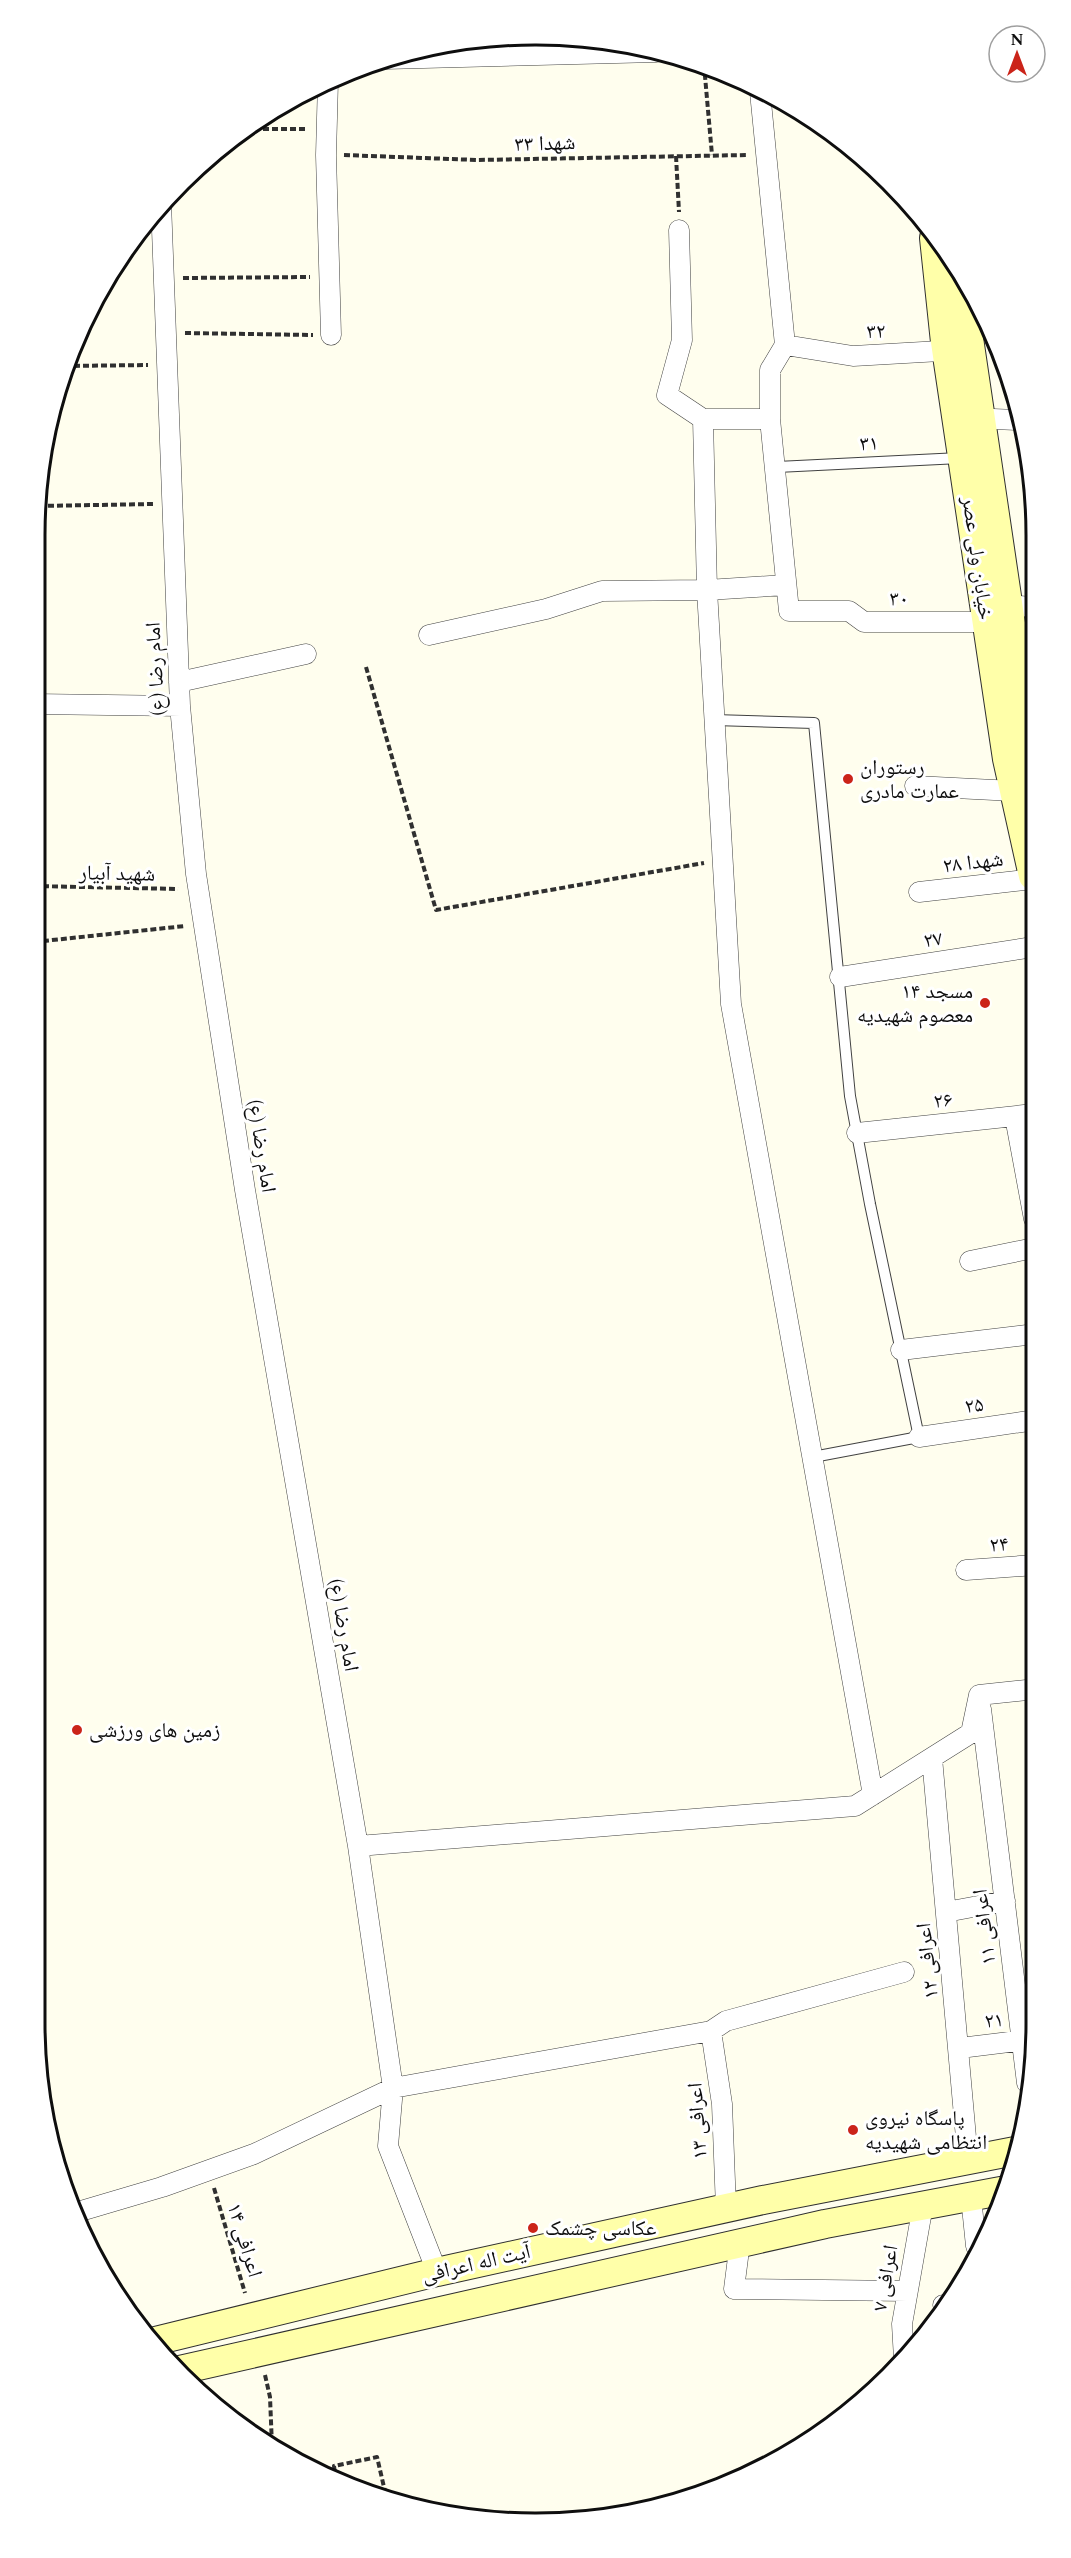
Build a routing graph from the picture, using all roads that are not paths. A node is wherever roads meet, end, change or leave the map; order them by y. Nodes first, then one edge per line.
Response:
1 (624, 53) edge
2 (425, 58) edge
3 (328, 92) edge
4 (761, 101) edge
5 (162, 218) edge
6 (680, 230) road end
7 (940, 258) edge
8 (960, 289) edge
9 (331, 335) road end
10 (785, 345) junction
11 (958, 350) junction
12 (968, 418) junction
13 (703, 419) junction
14 (770, 419) junction
15 (1012, 420) edge
16 (963, 458) junction
17 (777, 467) junction
18 (786, 585) junction
19 (707, 590) junction
20 (1009, 611) edge
21 (429, 635) dead end
22 (306, 654) dead end
23 (179, 682) junction
24 (45, 704) edge
25 (180, 706) junction
26 (714, 720) junction
27 (1021, 743) edge
28 (1026, 777) edge
29 (1026, 784) edge
30 (915, 786) dead end
31 (1026, 878) edge
32 (919, 892) dead end
33 (1026, 948) edge
34 (840, 977) junction
35 (1025, 1115) edge
36 (857, 1133) junction
37 (1026, 1250) edge
38 (970, 1261) dead end
39 (1026, 1335) edge
40 (901, 1350) junction
41 (1026, 1421) edge
42 (919, 1437) junction
43 (813, 1457) junction
44 (1026, 1566) edge
45 (966, 1570) dead end
46 (1026, 1690) edge
47 (979, 1695) junction
48 (932, 1758) junction
49 (873, 1795) junction
50 (358, 1846) junction
51 (1005, 1901) junction
52 (946, 1912) junction
53 (904, 1972) dead end
54 (1026, 2027) edge
55 (711, 2031) junction
56 (1025, 2040) edge
57 (960, 2048) junction
58 (393, 2088) junction
59 (1008, 2152) edge
60 (968, 2160) junction
61 (996, 2192) edge
62 (970, 2197) junction
63 (923, 2205) junction
64 (726, 2208) junction
65 (82, 2210) edge
66 (975, 2239) edge
67 (740, 2242) junction
68 (437, 2272) junction
69 (906, 2292) junction
70 (162, 2340) edge
71 (903, 2347) edge
72 (188, 2368) edge

1 - 2 street
3 - 9 street
4 - 10 street
5 - 23 street, امام رضا (ع)
6 - 13 street
7 - 11 main road, خیابان ولی عصر
8 - 11 main road, خیابان ولی عصر
10 - 11 street, ۳۲
10 - 14 street
11 - 12 main road, خیابان ولی عصر
12 - 15 street
12 - 16 main road, خیابان ولی عصر
12 - 20 main road, خیابان ولی عصر
13 - 14 street
13 - 19 street
14 - 17 street
16 - 17 lane, ۳۱
16 - 20 main road, خیابان ولی عصر
17 - 18 street
18 - 19 street
18 - 20 street, ۳۰
19 - 21 street
19 - 26 street
20 - 27 main road, خیابان ولی عصر
22 - 23 street
23 - 25 street, امام رضا (ع)
24 - 25 street
25 - 50 street, امام رضا (ع)
26 - 34 lane
26 - 43 street
27 - 28 main road, خیابان ولی عصر
29 - 30 street
31 - 32 street, شهدا ۲۸
33 - 34 street, ۲۷
34 - 36 lane
35 - 36 street, ۲۶
36 - 40 lane
37 - 38 street
39 - 40 street
40 - 42 lane
41 - 42 street, ۲۵
42 - 43 lane
43 - 49 street
44 - 45 street, ۲۴
46 - 47 street
47 - 48 street
47 - 51 street, اعرافی ۱۱
48 - 49 street
48 - 52 street, اعرافی ۱۲
49 - 50 street
50 - 58 street, امام رضا (ع)
51 - 52 street
51 - 54 street, اعرافی ۱۱
52 - 57 street, اعرافی ۱۲
53 - 55 street
55 - 58 street
55 - 64 street, اعرافی ۱۳
56 - 57 street, ۲۱
57 - 60 street, اعرافی ۱۲
58 - 65 street
58 - 68 street, امام رضا (ع)
59 - 60 main road, آیت اله اعرافی
60 - 64 main road, آیت اله اعرافی
61 - 62 main road, آیت اله اعرافی
62 - 63 main road, آیت اله اعرافی
62 - 66 street
63 - 67 main road, آیت اله اعرافی
63 - 69 street, اعرافی ۷
64 - 68 main road, آیت اله اعرافی
67 - 69 street
67 - 72 main road, آیت اله اعرافی
68 - 70 main road, آیت اله اعرافی
69 - 71 street, اعرافی ۷

